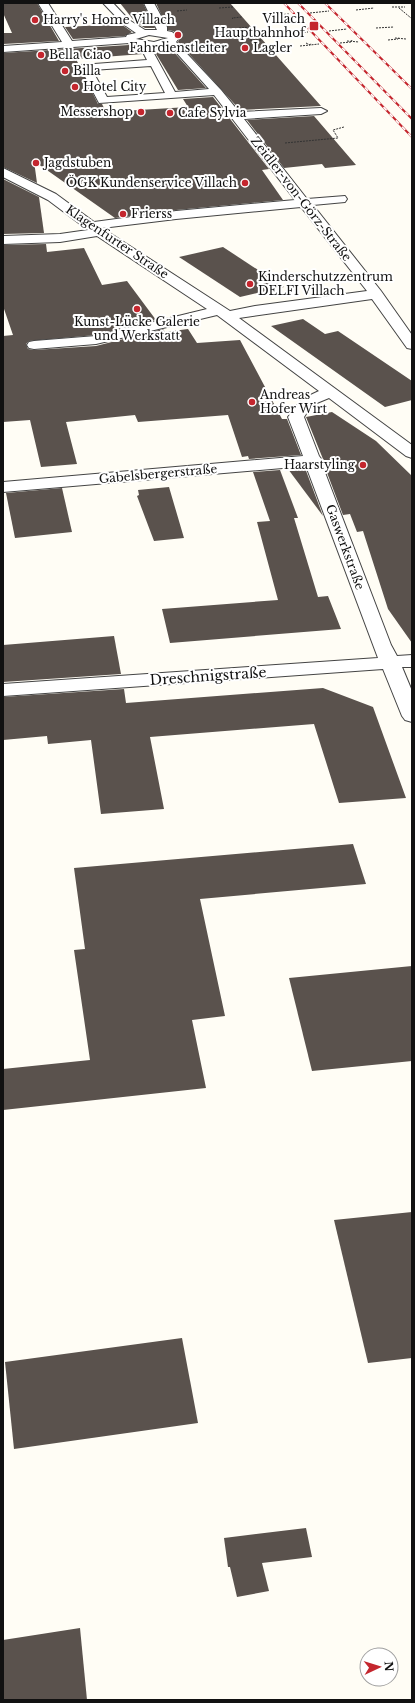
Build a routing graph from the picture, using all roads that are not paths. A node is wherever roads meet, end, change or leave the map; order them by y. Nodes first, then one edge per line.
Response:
1 (43, 3) edge
2 (108, 3) edge
3 (149, 3) edge
4 (143, 33) junction
5 (162, 33) junction
6 (131, 40) junction
7 (170, 42) junction
8 (147, 44) junction
9 (3, 49) edge
10 (77, 54) junction
11 (154, 63) junction
12 (217, 92) junction
13 (172, 96) junction
14 (321, 111) dead end
15 (236, 116) junction
16 (3, 172) edge
17 (341, 200) dead end
18 (305, 203) junction
19 (96, 229) junction
20 (3, 240) edge
21 (376, 294) junction
22 (224, 313) junction
23 (34, 345) dead end
24 (412, 345) edge
25 (330, 392) junction
26 (412, 453) edge
27 (314, 460) junction
28 (3, 487) edge
29 (412, 660) edge
30 (390, 662) junction
31 (3, 690) edge
32 (412, 716) edge

1 - 10 street
2 - 4 street
3 - 5 street
4 - 5 street
4 - 6 street
5 - 7 street, Zeidler-von-Görz-Straße
6 - 8 street
6 - 9 street
7 - 8 street
7 - 12 street, Zeidler-von-Görz-Straße
8 - 11 street
10 - 11 street
10 - 13 street
11 - 13 street
12 - 13 street
12 - 15 street, Zeidler-von-Görz-Straße
14 - 15 street
15 - 18 street, Zeidler-von-Görz-Straße
16 - 19 street, Klagenfurter Straße
17 - 18 street
18 - 19 street
18 - 21 street, Zeidler-von-Görz-Straße
19 - 20 street
19 - 22 street, Klagenfurter Straße
21 - 22 street
21 - 24 street, Zeidler-von-Görz-Straße
22 - 23 street
22 - 25 street, Klagenfurter Straße
25 - 26 street, Klagenfurter Straße
25 - 27 street, Gaswerkstraße
27 - 28 street, Gabelsbergerstraße
27 - 30 street, Gaswerkstraße
29 - 30 street, Dreschnigstraße
30 - 31 street, Dreschnigstraße
30 - 32 street, Gaswerkstraße

